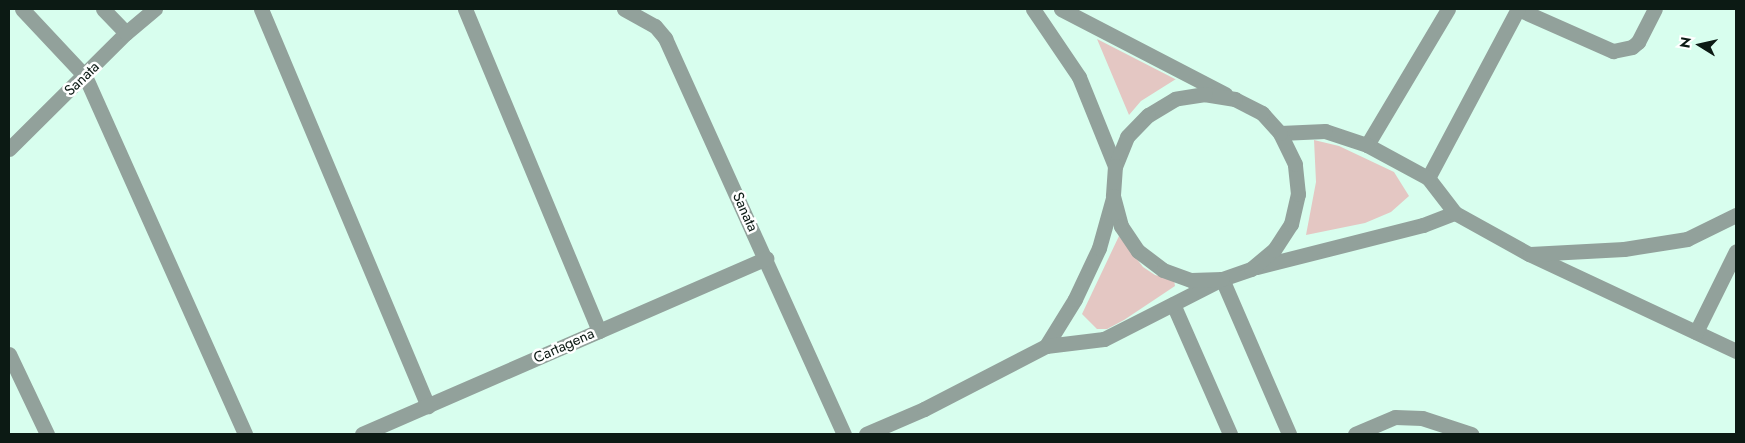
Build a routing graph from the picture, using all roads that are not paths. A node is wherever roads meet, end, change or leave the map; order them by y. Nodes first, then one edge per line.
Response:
1 (22, 9) edge
2 (103, 9) edge
3 (155, 9) edge
4 (261, 9) edge
5 (465, 9) edge
6 (624, 9) edge
7 (1033, 9) edge
8 (1060, 9) edge
9 (1448, 9) edge
10 (1518, 9) edge
11 (1655, 9) edge
12 (126, 33) junction
13 (85, 76) junction
14 (1235, 99) junction
15 (1280, 133) junction
16 (1367, 145) junction
17 (9, 149) edge
18 (1115, 166) junction
19 (1428, 178) junction
20 (1113, 196) junction
21 (1455, 213) junction
22 (1736, 215) edge
23 (1736, 251) edge
24 (1529, 254) junction
25 (766, 258) junction
26 (1251, 269) junction
27 (1222, 279) junction
28 (1174, 304) junction
29 (599, 331) junction
30 (1696, 332) junction
31 (1046, 346) junction
32 (1736, 351) edge
33 (9, 354) edge
34 (428, 406) junction
35 (1422, 418) junction
36 (47, 434) edge
37 (245, 434) edge
38 (362, 434) edge
39 (844, 434) edge
40 (866, 434) edge
41 (1230, 434) edge
42 (1289, 434) edge
43 (1355, 434) edge
44 (1429, 434) edge
45 (1471, 434) edge

1 - 13 street
2 - 12 street
3 - 12 street, Sanata
4 - 34 street
5 - 29 street
6 - 25 street, Sanata
7 - 18 street
8 - 14 street
9 - 16 street
10 - 11 street
10 - 19 street
12 - 13 street, Sanata
13 - 17 street, Sanata
13 - 37 street
14 - 15 street
14 - 18 street
15 - 16 street
15 - 26 street
16 - 19 street
18 - 20 street
19 - 21 street
20 - 27 street
20 - 31 street
21 - 24 street
21 - 26 street
22 - 24 street
23 - 30 street
24 - 30 street
25 - 29 street, Cartagena
25 - 39 street, Sanata
26 - 27 street
27 - 28 street
27 - 42 street
28 - 31 street
28 - 41 street
29 - 34 street, Cartagena
30 - 32 street
31 - 40 street
33 - 36 street
34 - 38 street, Cartagena
35 - 43 street
35 - 44 street
35 - 45 street

